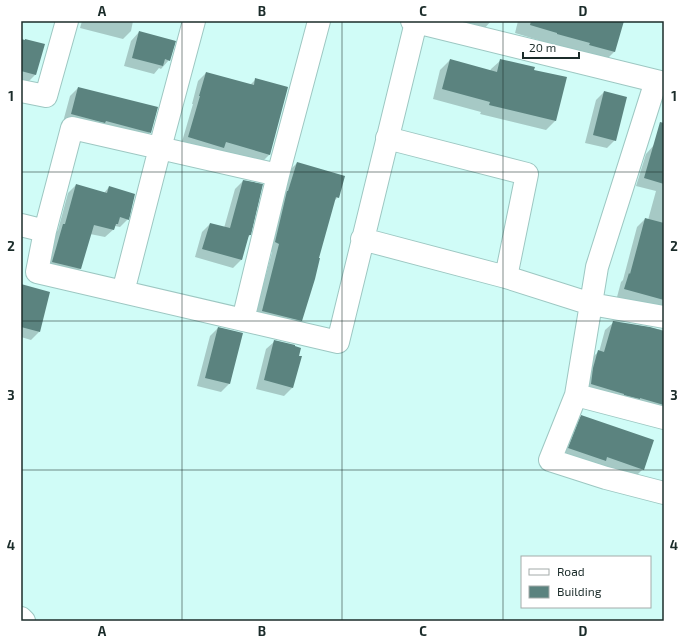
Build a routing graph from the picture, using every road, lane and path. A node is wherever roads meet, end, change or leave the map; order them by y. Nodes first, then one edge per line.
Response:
1 (67, 21) edge
2 (194, 21) edge
3 (319, 21) edge
4 (414, 22) edge
5 (660, 82) edge
6 (21, 91) edge
7 (387, 138) junction
8 (160, 148) junction
9 (278, 175) junction
10 (21, 226) edge
11 (45, 231) junction
12 (362, 239) junction
13 (506, 277) junction
14 (124, 292) junction
15 (591, 304) junction
16 (664, 317) edge
17 (243, 320) junction
18 (576, 395) junction
19 (664, 418) edge
20 (664, 493) edge
21 (21, 618) edge
22 (24, 621) edge

1 - 6 street
2 - 8 street
3 - 9 street
4 - 5 street
4 - 7 street
5 - 15 street
7 - 12 street
7 - 13 street
8 - 9 street
8 - 11 street
8 - 14 street
9 - 17 street
10 - 11 street
11 - 14 street
12 - 13 street
12 - 17 street
13 - 15 street
14 - 17 street
15 - 16 street
15 - 18 street
18 - 19 street
18 - 20 street
21 - 22 street

